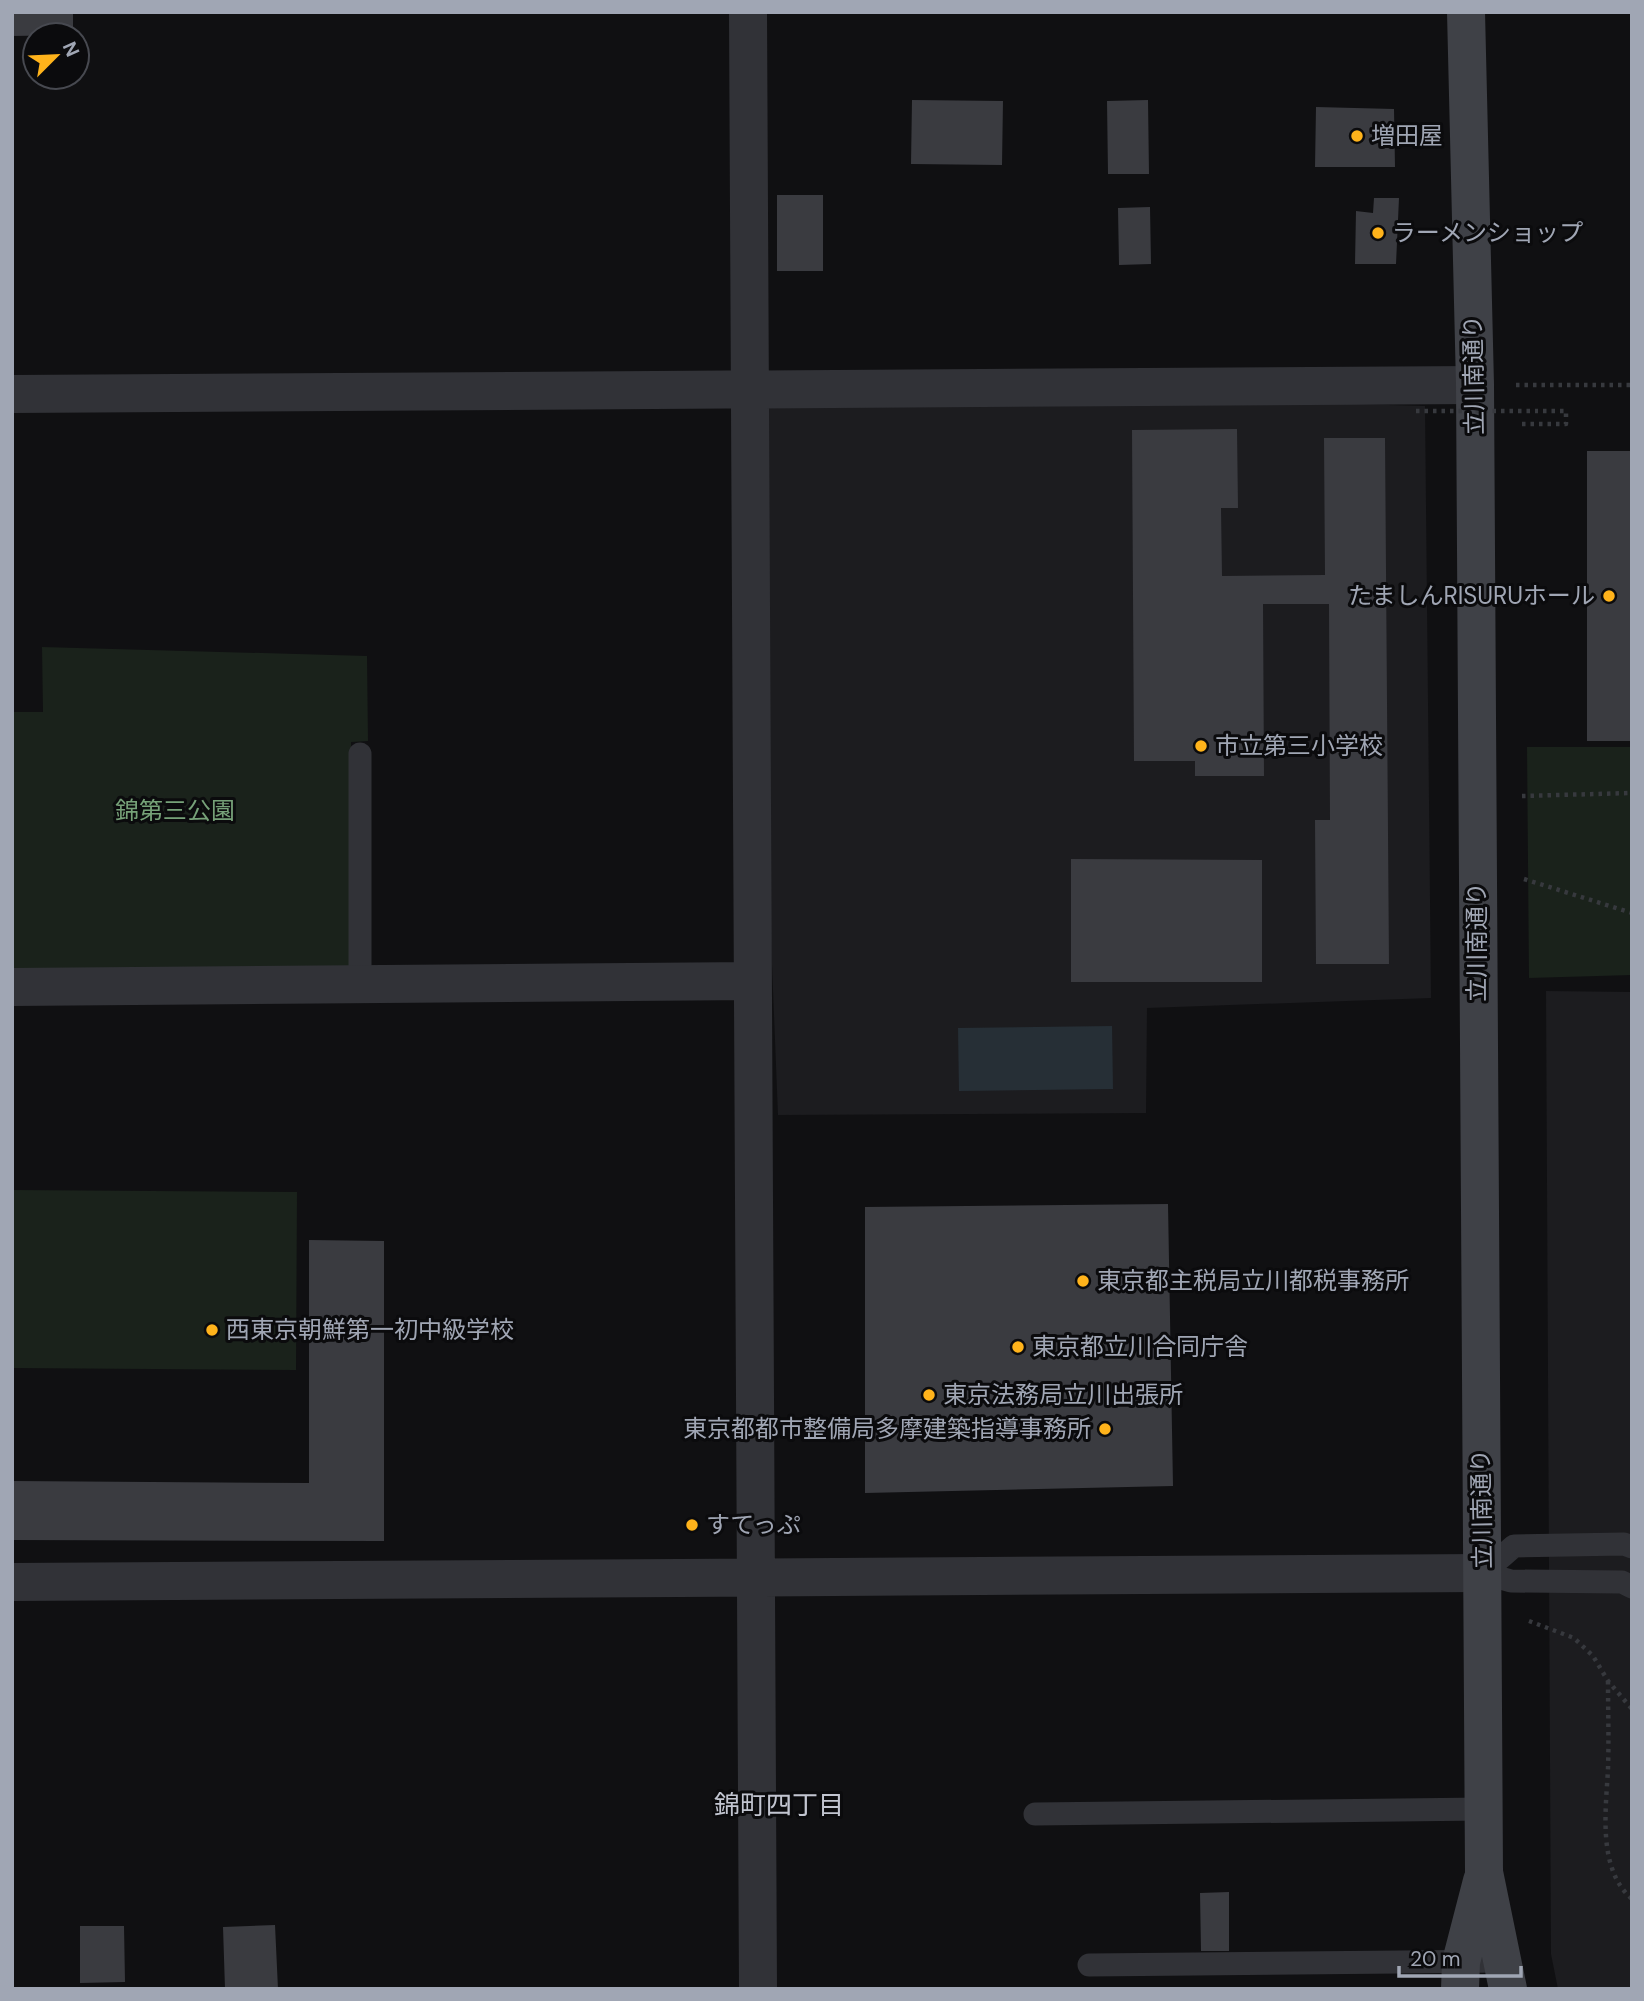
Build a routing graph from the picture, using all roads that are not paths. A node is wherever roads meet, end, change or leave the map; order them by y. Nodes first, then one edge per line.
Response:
1 (748, 12) edge
2 (1466, 12) edge
3 (1475, 385) junction
4 (749, 388) junction
5 (12, 394) edge
6 (360, 754) dead end
7 (752, 981) junction
8 (360, 985) junction
9 (12, 987) edge
10 (1632, 1547) edge
11 (1483, 1573) junction
12 (756, 1577) junction
13 (12, 1582) edge
14 (1632, 1587) edge
15 (1484, 1810) junction
16 (1035, 1814) dead end
17 (1484, 1872) junction
18 (1089, 1965) dead end
19 (1461, 1975) edge
20 (1506, 1975) edge
21 (758, 1989) edge

1 - 4 street
2 - 3 street, 立川南通り
3 - 4 street
3 - 11 street, 立川南通り
4 - 5 street
4 - 7 street
6 - 8 lane
7 - 8 street
7 - 12 street
8 - 9 street
10 - 11 lane
11 - 12 street
11 - 14 lane
11 - 15 street, 立川南通り
12 - 13 street
12 - 21 street
15 - 16 lane
15 - 17 street, 立川南通り
17 - 19 street, 立川南通り
17 - 20 street, 立川南通り
18 - 19 lane
19 - 20 lane

